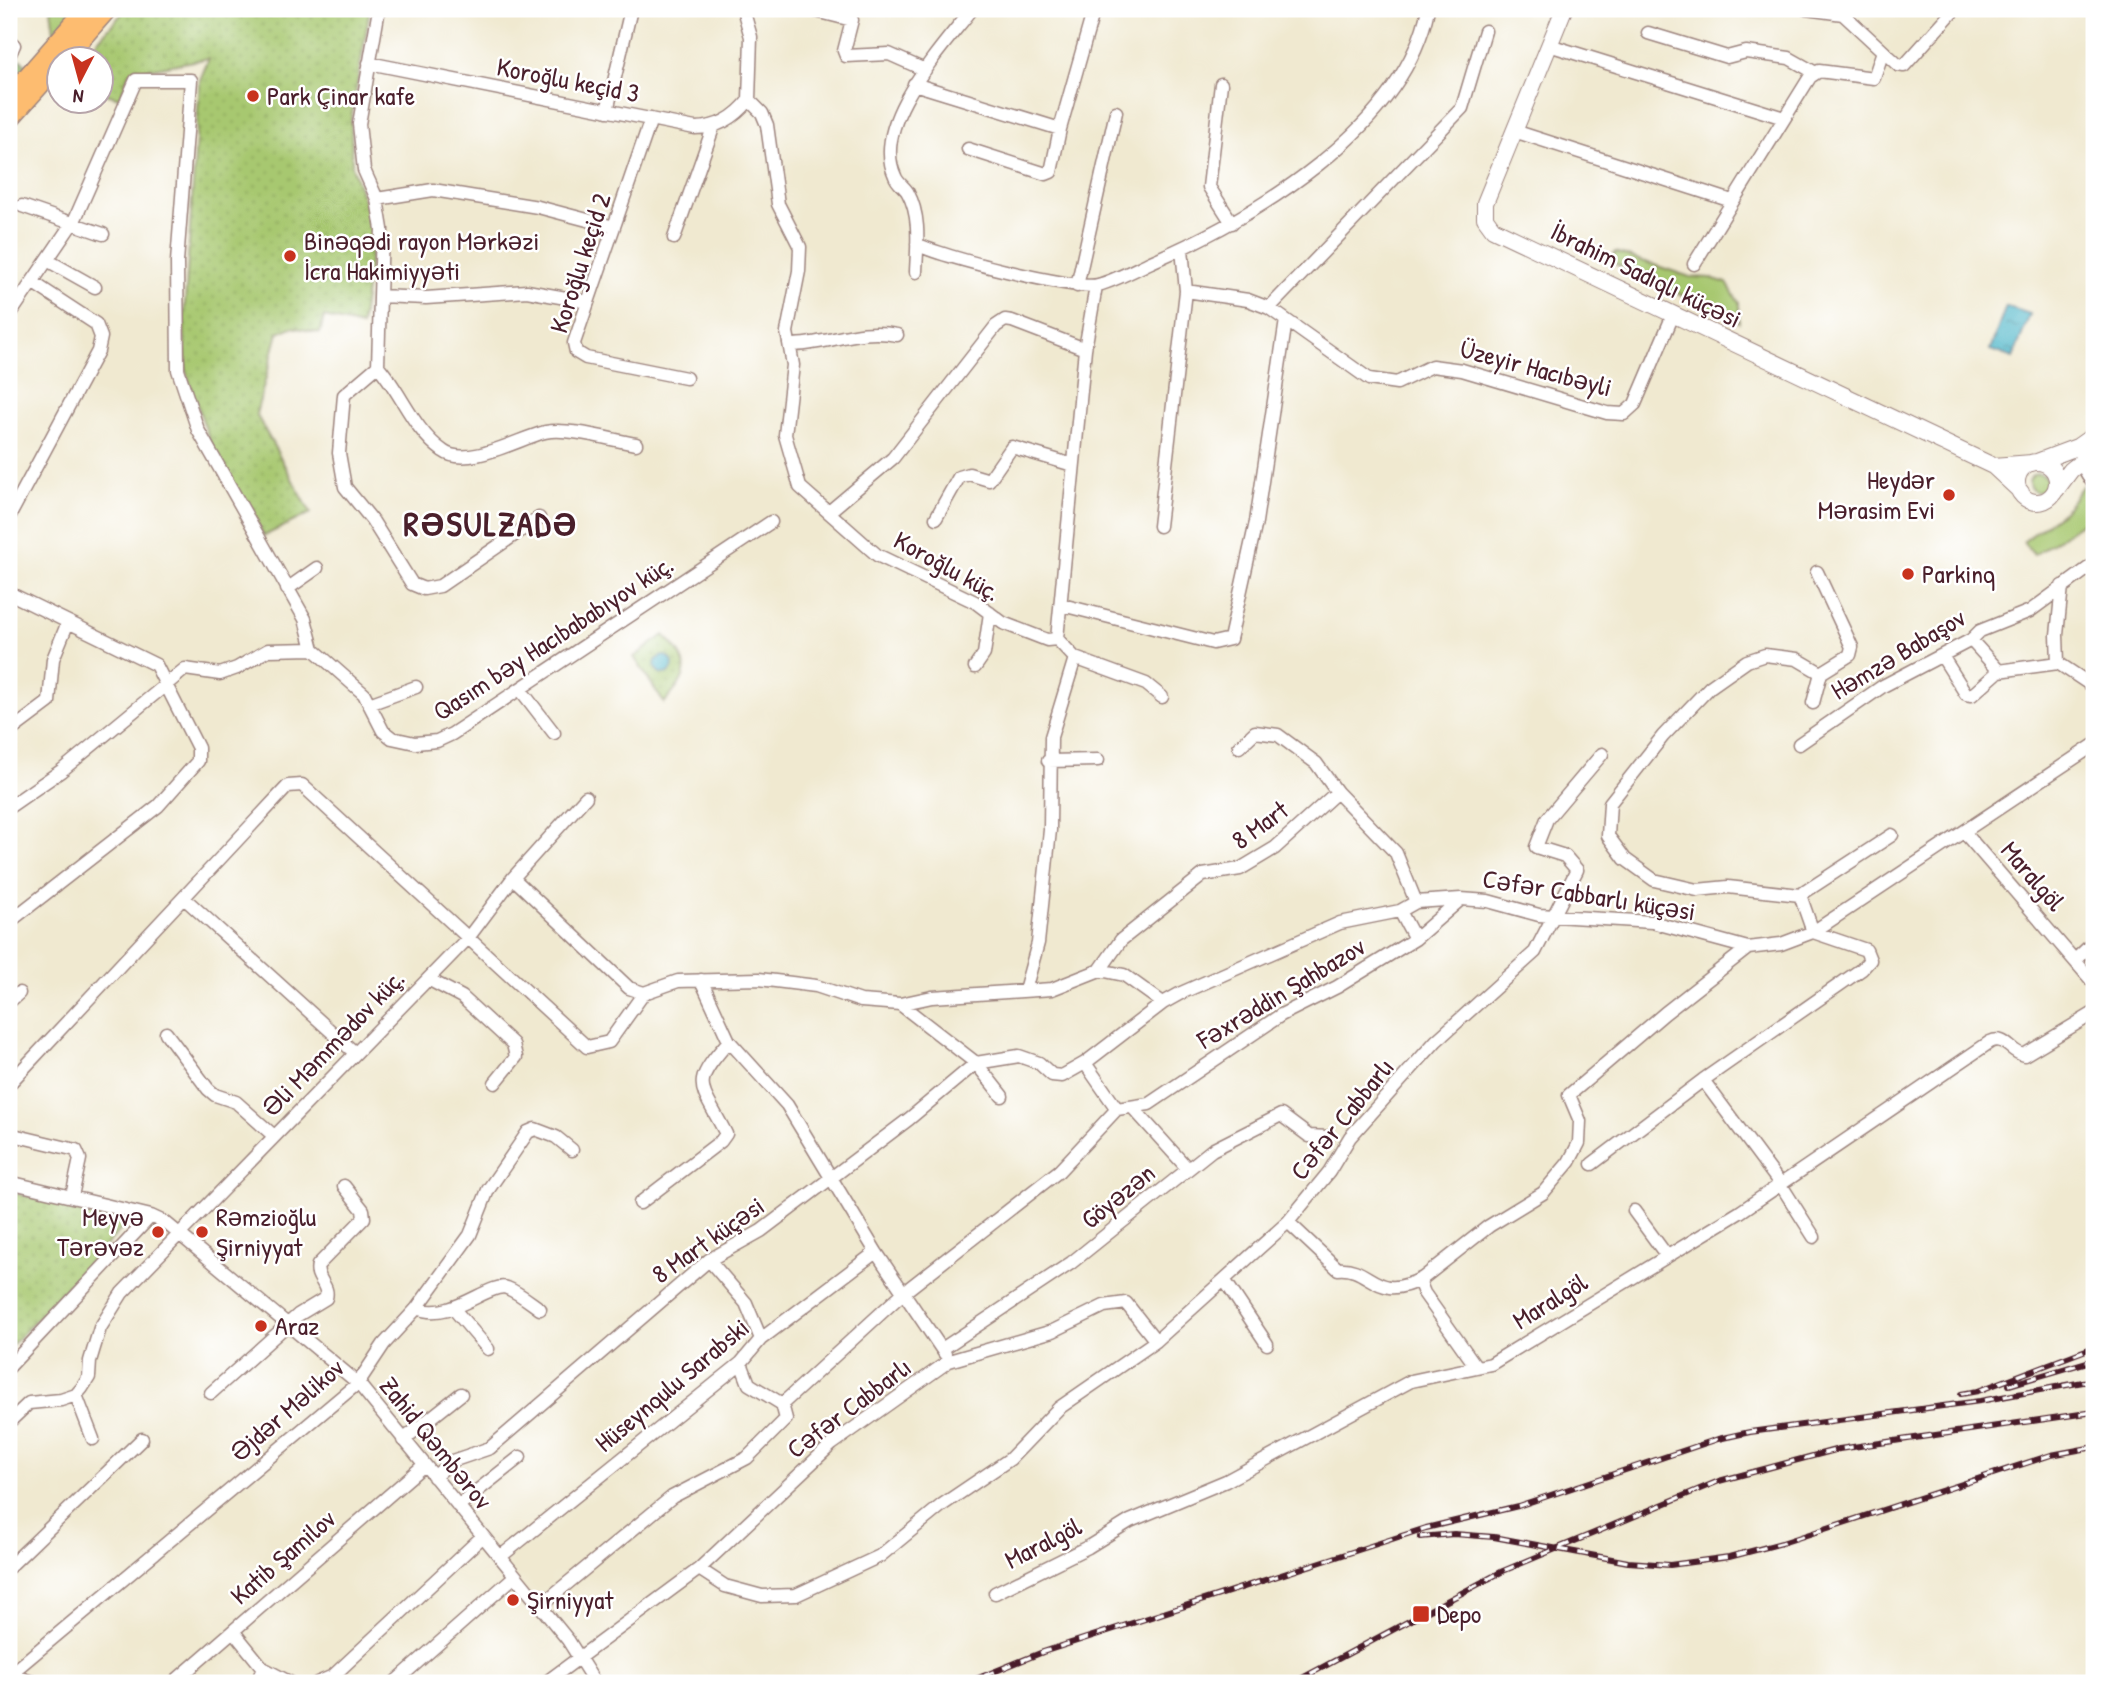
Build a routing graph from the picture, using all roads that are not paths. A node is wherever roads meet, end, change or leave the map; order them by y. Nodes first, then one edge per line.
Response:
1 (87, 9) edge
2 (107, 9) edge
3 (379, 9) edge
4 (631, 9) edge
5 (743, 9) edge
6 (808, 9) edge
7 (972, 9) edge
8 (1094, 9) edge
9 (1428, 9) edge
10 (1564, 9) edge
11 (1806, 9) edge
12 (1955, 9) edge
13 (1846, 11) edge
14 (1485, 31) dead end
15 (1648, 33) dead end
16 (9, 40) edge
17 (1549, 45) junction
18 (74, 46) edge
19 (1883, 51) junction
20 (9, 57) edge
21 (369, 63) junction
22 (925, 70) junction
23 (1814, 72) junction
24 (46, 78) edge
25 (914, 84) junction
26 (1221, 84) dead end
27 (9, 98) edge
28 (749, 100) junction
29 (607, 111) junction
30 (1116, 112) dead end
31 (1784, 118) junction
32 (9, 119) edge
33 (651, 120) junction
34 (713, 128) junction
35 (1060, 129) junction
36 (1514, 131) junction
37 (968, 149) dead end
38 (377, 199) junction
39 (1732, 201) junction
40 (22, 206) dead end
41 (1232, 223) junction
42 (71, 225) junction
43 (614, 227) junction
44 (103, 234) dead end
45 (674, 238) dead end
46 (917, 244) junction
47 (1182, 249) junction
48 (47, 260) junction
49 (1694, 264) dead end
50 (916, 272) dead end
51 (32, 282) junction
52 (1077, 286) junction
53 (1096, 286) junction
54 (95, 287) dead end
55 (1186, 291) junction
56 (380, 296) junction
57 (588, 302) junction
58 (1269, 308) junction
59 (1673, 315) junction
60 (9, 316) edge
61 (1286, 320) junction
62 (897, 335) dead end
63 (790, 345) junction
64 (1084, 349) junction
65 (378, 366) junction
66 (685, 378) dead end
67 (2094, 435) edge
68 (636, 444) dead end
69 (2094, 452) edge
70 (2080, 462) junction
71 (2035, 463) junction
72 (1073, 465) junction
73 (1993, 466) junction
74 (2094, 485) edge
75 (2021, 492) junction
76 (2055, 492) junction
77 (830, 511) junction
78 (9, 517) edge
79 (936, 517) dead end
80 (539, 518) dead end
81 (771, 522) dead end
82 (1159, 526) dead end
83 (2094, 564) edge
84 (317, 568) dead end
85 (1817, 572) dead end
86 (2062, 586) junction
87 (287, 589) junction
88 (9, 593) edge
89 (1062, 605) junction
90 (990, 613) junction
91 (68, 622) junction
92 (1057, 639) junction
93 (1971, 640) junction
94 (313, 649) junction
95 (1942, 656) junction
96 (1075, 658) junction
97 (2058, 663) junction
98 (975, 667) dead end
99 (1999, 671) junction
100 (1821, 673) junction
101 (167, 683) junction
102 (416, 687) dead end
103 (2094, 687) edge
104 (520, 689) junction
105 (1162, 697) dead end
106 (1812, 703) dead end
107 (369, 704) junction
108 (9, 732) edge
109 (554, 733) dead end
110 (1799, 744) dead end
111 (2094, 745) edge
112 (1239, 747) dead end
113 (1602, 754) dead end
114 (1098, 760) dead end
115 (1048, 761) junction
116 (1337, 792) junction
117 (586, 797) dead end
118 (9, 807) edge
119 (1964, 832) junction
120 (1892, 835) dead end
121 (513, 878) junction
122 (1800, 895) junction
123 (184, 898) junction
124 (1461, 899) junction
125 (1416, 902) junction
126 (1400, 911) junction
127 (1552, 916) junction
128 (9, 922) edge
129 (1813, 932) junction
130 (468, 938) junction
131 (1415, 939) junction
132 (2094, 942) edge
133 (1748, 948) junction
134 (2075, 960) junction
135 (1100, 970) junction
136 (428, 979) junction
137 (701, 981) junction
138 (2094, 983) edge
139 (1025, 990) junction
140 (19, 993) dead end
141 (644, 993) junction
142 (9, 1002) edge
143 (1163, 1003) junction
144 (900, 1004) junction
145 (2094, 1013) edge
146 (166, 1033) dead end
147 (729, 1041) junction
148 (355, 1053) junction
149 (976, 1063) junction
150 (1085, 1063) junction
151 (1703, 1080) junction
152 (495, 1083) dead end
153 (9, 1084) edge
154 (1002, 1096) dead end
155 (1117, 1109) junction
156 (1134, 1109) junction
157 (9, 1134) edge
158 (274, 1136) junction
159 (1328, 1137) dead end
160 (572, 1150) dead end
161 (1592, 1164) dead end
162 (1188, 1170) junction
163 (832, 1178) junction
164 (9, 1181) edge
165 (1781, 1185) junction
166 (344, 1186) dead end
167 (72, 1196) junction
168 (640, 1203) dead end
169 (1634, 1211) dead end
170 (151, 1216) junction
171 (1288, 1222) junction
172 (178, 1234) junction
173 (1814, 1237) dead end
174 (876, 1252) junction
175 (1667, 1256) junction
176 (709, 1260) junction
177 (1423, 1278) junction
178 (1225, 1281) junction
179 (903, 1293) junction
180 (417, 1308) junction
181 (453, 1308) junction
182 (540, 1309) dead end
183 (289, 1326) junction
184 (761, 1339) junction
185 (1156, 1341) junction
186 (1266, 1344) dead end
187 (488, 1349) dead end
188 (942, 1349) junction
189 (949, 1361) junction
190 (741, 1363) junction
191 (1475, 1365) junction
192 (9, 1367) edge
193 (358, 1383) junction
194 (211, 1393) dead end
195 (461, 1394) dead end
196 (76, 1395) junction
197 (782, 1404) junction
198 (9, 1422) edge
199 (93, 1439) dead end
200 (142, 1439) dead end
201 (404, 1440) junction
202 (520, 1458) dead end
203 (424, 1465) junction
204 (434, 1478) junction
205 (458, 1506) junction
206 (483, 1536) junction
207 (500, 1557) junction
208 (9, 1567) edge
209 (699, 1569) junction
210 (515, 1576) junction
211 (995, 1593) dead end
212 (540, 1606) junction
213 (233, 1631) junction
214 (580, 1655) junction
215 (263, 1668) junction
216 (9, 1675) edge
217 (36, 1683) edge
218 (173, 1683) edge
219 (257, 1683) edge
220 (291, 1683) edge
221 (317, 1683) edge
222 (394, 1683) edge
223 (545, 1683) edge
224 (595, 1683) edge

1 - 27 main road
2 - 18 main road
3 - 21 street
4 - 29 street
5 - 28 street
6 - 22 street
7 - 22 street
8 - 35 street
9 - 41 street
10 - 17 street, İbrahim Sadıqlı küçəsi
11 - 13 street
12 - 19 street
13 - 19 street
14 - 58 street
15 - 23 street
16 - 20 street
17 - 31 street
17 - 36 street, İbrahim Sadıqlı küçəsi
19 - 23 street
21 - 29 street, Koroğlu keçid 3
21 - 38 street
22 - 25 street
23 - 31 street
24 - 32 main road
25 - 35 street
25 - 46 street
26 - 41 street
28 - 34 street
28 - 63 street, Koroğlu küç.
29 - 33 street, Koroğlu keçid 3
30 - 52 street
31 - 39 street
33 - 34 street, Koroğlu keçid 3
33 - 43 street, Koroğlu keçid 2
34 - 45 street
35 - 37 street
36 - 39 street
36 - 59 street, İbrahim Sadıqlı küçəsi
38 - 43 street
38 - 56 street
39 - 49 street
40 - 42 street
41 - 47 street
42 - 44 street
42 - 48 street
42 - 87 street
43 - 57 street, Koroğlu keçid 2
46 - 50 street
46 - 52 street
47 - 53 street
47 - 55 street
48 - 51 street
48 - 54 street
51 - 60 street
51 - 78 street
52 - 53 street
53 - 64 street
55 - 58 street, Üzeyir Hacıbəyli
55 - 82 street
56 - 57 street
56 - 65 street
57 - 66 street, Koroğlu keçid 2
58 - 61 street, Üzeyir Hacıbəyli
59 - 61 street, Üzeyir Hacıbəyli
59 - 73 street, İbrahim Sadıqlı küçəsi
61 - 89 street
62 - 63 street
63 - 77 street, Koroğlu küç.
64 - 72 street
64 - 77 street
65 - 68 street
65 - 80 street
67 - 71 street
69 - 70 street
70 - 74 street
70 - 76 street
71 - 73 street
71 - 75 street
71 - 76 street
72 - 79 street
72 - 89 street
73 - 75 street
75 - 76 street
77 - 90 street, Koroğlu küç.
81 - 104 street, Qasım bəy Hacıbababıyov küç.
83 - 86 street, Həmzə Babaşov
84 - 87 street
85 - 100 street
86 - 93 street, Həmzə Babaşov
86 - 97 street
87 - 94 street
88 - 91 street
89 - 92 street
90 - 92 street, Koroğlu küç.
90 - 98 street
91 - 101 street
91 - 108 street
92 - 96 street
93 - 95 street, Həmzə Babaşov
93 - 99 street
94 - 101 street
94 - 107 street, Qasım bəy Hacıbababıyov küç.
95 - 99 street
95 - 110 street, Həmzə Babaşov
96 - 105 street
96 - 115 street
97 - 99 street
97 - 103 street
100 - 106 street
100 - 122 street
101 - 118 street
101 - 128 street
102 - 107 street
104 - 107 street, Qasım bəy Hacıbababıyov küç.
104 - 109 street
111 - 119 street, Cəfər Cabbarlı küçəsi
112 - 116 street
113 - 127 street, Cəfər Cabbarlı
114 - 115 street
115 - 139 street
116 - 125 street
116 - 135 street, 8 Mart
117 - 121 street, Əli Məmmədov küç.
119 - 129 street, Cəfər Cabbarlı küçəsi
119 - 134 street, Maralgöl
120 - 122 street
121 - 130 street, Əli Məmmədov küç.
121 - 141 street
122 - 129 street
123 - 130 street
123 - 148 street
123 - 153 street
124 - 125 street, Cəfər Cabbarlı küçəsi
124 - 127 street, Cəfər Cabbarlı küçəsi
124 - 131 street, Fəxrəddin Şahbazov
125 - 126 street, Cəfər Cabbarlı küçəsi
126 - 131 street
126 - 143 street, Cəfər Cabbarlı küçəsi
127 - 133 street, Cəfər Cabbarlı küçəsi
127 - 171 street, Cəfər Cabbarlı
129 - 133 street, Cəfər Cabbarlı küçəsi
129 - 151 street
130 - 136 street, Əli Məmmədov küç.
130 - 141 street
131 - 156 street, Fəxrəddin Şahbazov
132 - 134 street
133 - 177 street
134 - 138 street, Maralgöl
135 - 139 street
135 - 143 street
136 - 148 street, Əli Məmmədov küç.
136 - 152 street
137 - 141 street
137 - 144 street
137 - 147 street
139 - 144 street
140 - 142 street
143 - 150 street
144 - 149 street
145 - 165 street, Maralgöl
146 - 158 street
147 - 163 street
147 - 168 street
148 - 158 street, Əli Məmmədov küç.
149 - 150 street, 8 Mart küçəsi
149 - 154 street
149 - 163 street, 8 Mart küçəsi
150 - 155 street
151 - 161 street
151 - 165 street
155 - 156 street, Fəxrəddin Şahbazov
155 - 179 street
156 - 162 street
157 - 167 street
158 - 172 street, Əli Məmmədov küç.
159 - 162 street, Göyəzən
160 - 180 street, Əjdər Məlikov
162 - 188 street, Göyəzən
163 - 174 street
163 - 176 street, 8 Mart küçəsi
164 - 167 street, Zahid Qəmbərov
165 - 173 street
165 - 175 street, Maralgöl
166 - 183 street
167 - 170 street, Zahid Qəmbərov
169 - 175 street
170 - 172 street, Zahid Qəmbərov
170 - 192 street
171 - 177 street
171 - 178 street, Cəfər Cabbarlı
172 - 183 street, Zahid Qəmbərov
172 - 196 street, Əli Məmmədov küç.
174 - 179 street
174 - 184 street, Hüseynqulu Sarabski
175 - 191 street, Maralgöl
176 - 184 street
176 - 204 street, 8 Mart küçəsi
177 - 191 street
178 - 185 street, Cəfər Cabbarlı
178 - 186 street
179 - 188 street
179 - 197 street
180 - 181 street
180 - 193 street, Əjdər Məlikov
181 - 182 street
181 - 187 street
183 - 193 street, Zahid Qəmbərov
183 - 194 street
184 - 190 street, Hüseynqulu Sarabski
185 - 189 street, Cəfər Cabbarlı
185 - 209 street, Cəfər Cabbarlı
188 - 189 street
189 - 209 street, Cəfər Cabbarlı
190 - 197 street
190 - 207 street, Hüseynqulu Sarabski
191 - 211 street, Maralgöl
193 - 201 street, Zahid Qəmbərov
193 - 216 street, Əjdər Məlikov
195 - 201 street
196 - 198 street
196 - 199 street
197 - 212 street
200 - 208 street
201 - 203 street, Zahid Qəmbərov
202 - 205 street
203 - 204 street, Zahid Qəmbərov
203 - 213 street, Katib Şamilov
204 - 205 street, Zahid Qəmbərov
205 - 206 street, Zahid Qəmbərov
206 - 207 street, Zahid Qəmbərov
206 - 221 street
207 - 210 street, Zahid Qəmbərov
209 - 214 street, Cəfər Cabbarlı
210 - 212 street, Zahid Qəmbərov
210 - 222 street
212 - 214 street, Zahid Qəmbərov
213 - 215 street
213 - 218 street, Katib Şamilov
214 - 223 street, Cəfər Cabbarlı
214 - 224 street, Zahid Qəmbərov
215 - 219 street
215 - 220 street
216 - 217 street

